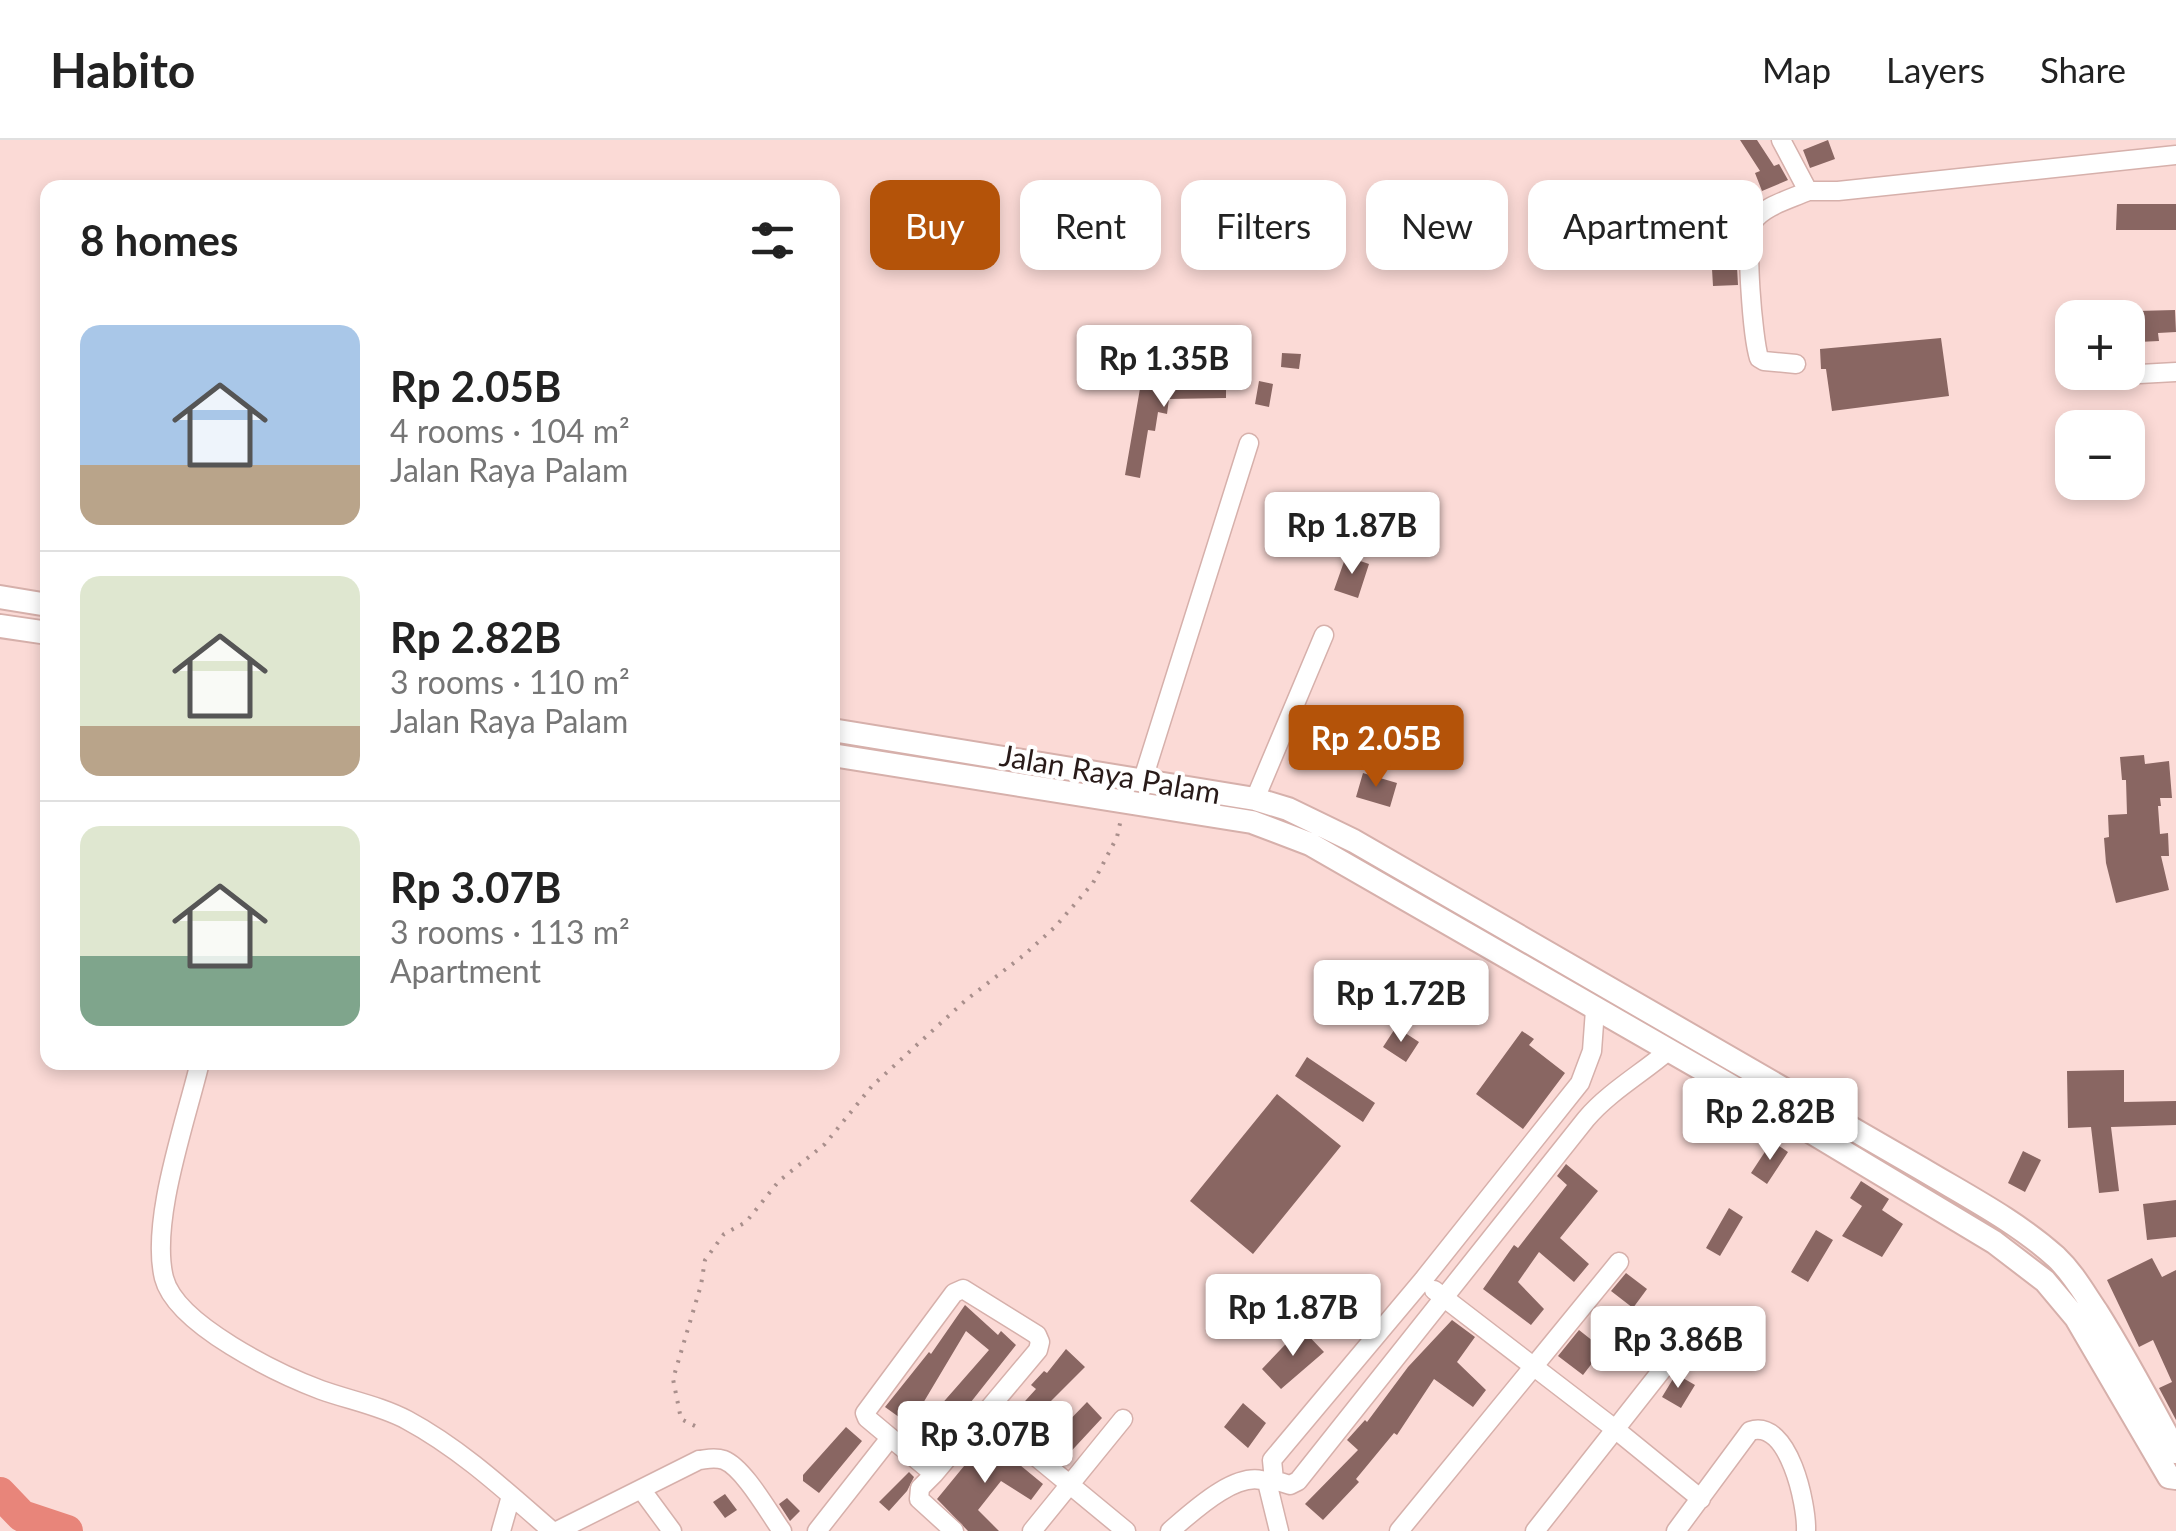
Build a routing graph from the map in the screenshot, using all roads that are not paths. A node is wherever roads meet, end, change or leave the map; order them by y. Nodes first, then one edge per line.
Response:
1 (1781, 140) edge
2 (2176, 155) edge
3 (1808, 192) junction
4 (1796, 364) dead end
5 (2176, 372) edge
6 (2145, 374) edge
7 (1249, 444) dead end
8 (0, 598) edge
9 (40, 604) edge
10 (0, 626) edge
11 (40, 632) edge
12 (1324, 635) dead end
13 (840, 731) edge
14 (840, 756) edge
15 (1142, 780) junction
16 (1176, 798) junction
17 (1255, 799) junction
18 (1595, 1010) junction
19 (1668, 1051) junction
20 (198, 1070) edge
21 (1580, 1084) junction
22 (1603, 1098) junction
23 (1823, 1111) junction
24 (1810, 1132) junction
25 (1619, 1262) dead end
26 (1423, 1280) junction
27 (1442, 1298) junction
28 (1684, 1342) dead end
29 (1534, 1366) junction
30 (984, 1413) junction
31 (1123, 1419) dead end
32 (1615, 1429) junction
33 (890, 1438) junction
34 (2176, 1452) edge
35 (934, 1474) junction
36 (1270, 1481) junction
37 (2174, 1482) edge
38 (1069, 1484) junction
39 (641, 1489) junction
40 (512, 1496) junction
41 (1701, 1500) junction
42 (502, 1531) edge
43 (554, 1531) edge
44 (672, 1531) edge
45 (782, 1531) edge
46 (817, 1531) edge
47 (954, 1531) edge
48 (1032, 1531) edge
49 (1126, 1531) edge
50 (1170, 1531) edge
51 (1279, 1531) edge
52 (1398, 1531) edge
53 (1535, 1531) edge
54 (1676, 1531) edge
55 (1806, 1531) edge

1 - 3 street
2 - 3 street
3 - 4 street
5 - 6 street
7 - 15 street
8 - 9 main road
10 - 11 main road
12 - 17 street
13 - 15 main road, Jalan Raya Palam
14 - 16 main road, Jalan Raya Palam
15 - 16 main road, Jalan Raya Palam
16 - 17 main road, Jalan Raya Palam
16 - 18 main road, Jalan Raya Palam
17 - 23 main road, Jalan Raya Palam
18 - 19 main road, Jalan Raya Palam
18 - 21 street
19 - 22 street
19 - 24 main road, Jalan Raya Palam
20 - 40 street
21 - 22 street
21 - 26 street
22 - 27 street
23 - 24 main road
23 - 34 main road, Jalan Raya Palam
24 - 37 main road, Jalan Raya Palam
25 - 29 street
26 - 27 street
26 - 36 street
27 - 29 street
27 - 36 street
28 - 32 street
29 - 32 street
29 - 52 street
30 - 33 street
30 - 35 street
30 - 38 street
31 - 38 street
32 - 41 street
32 - 53 street
33 - 35 street
33 - 46 street
35 - 47 street
36 - 50 street
36 - 51 street
38 - 48 street
38 - 49 street
39 - 43 street
39 - 44 street
39 - 45 street
40 - 42 street
40 - 43 street
41 - 54 street
41 - 55 street

